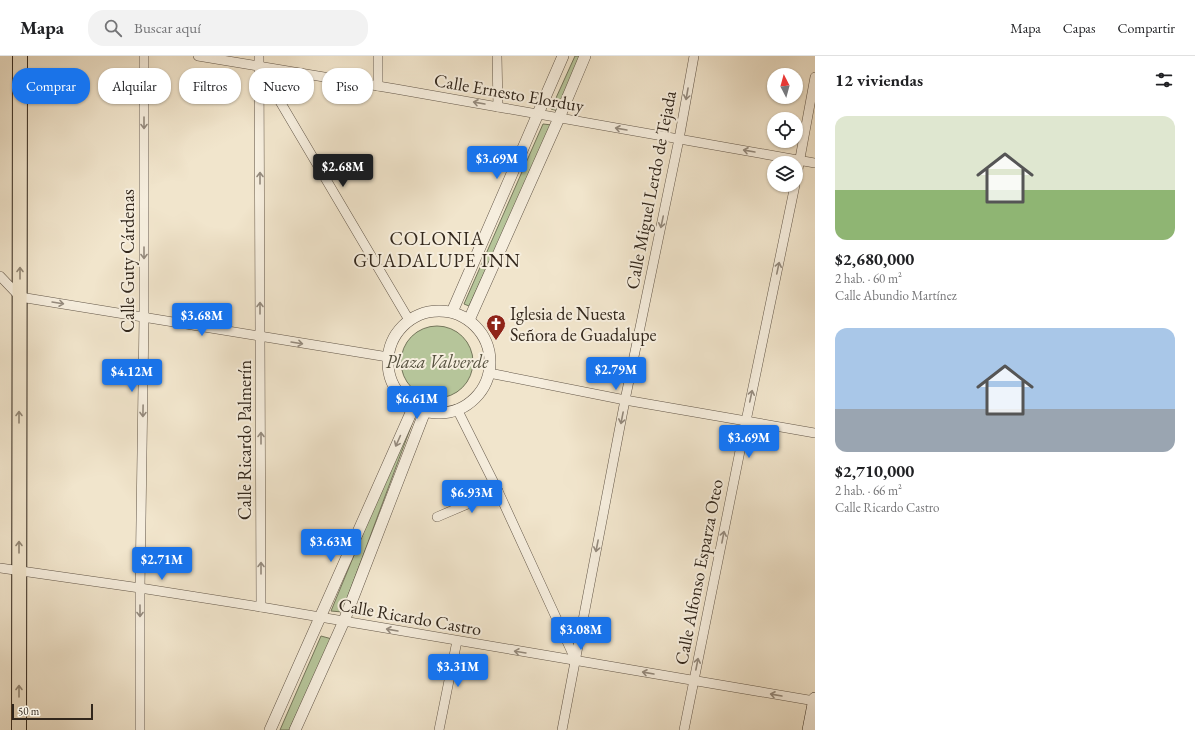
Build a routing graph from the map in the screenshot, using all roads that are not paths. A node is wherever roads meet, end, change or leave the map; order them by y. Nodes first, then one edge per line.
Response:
1 (20, 56) edge
2 (144, 56) edge
3 (198, 56) edge
4 (259, 56) edge
5 (378, 56) edge
6 (497, 56) edge
7 (563, 56) edge
8 (585, 56) edge
9 (694, 56) edge
10 (259, 66) junction
11 (815, 77) edge
12 (378, 86) junction
13 (498, 107) junction
14 (538, 114) junction
15 (560, 118) junction
16 (679, 140) junction
17 (776, 156) edge
18 (801, 156) edge
19 (803, 161) edge
20 (815, 163) edge
21 (794, 192) edge
22 (0, 276) edge
23 (20, 297) junction
24 (452, 312) junction
25 (144, 317) junction
26 (409, 320) junction
27 (469, 320) junction
28 (260, 337) junction
29 (388, 357) junction
30 (489, 373) junction
31 (625, 400) junction
32 (414, 406) junction
33 (457, 409) junction
34 (425, 411) junction
35 (746, 421) junction
36 (815, 433) edge
37 (498, 491) junction
38 (437, 517) dead end
39 (0, 568) edge
40 (19, 570) junction
41 (140, 588) junction
42 (261, 607) junction
43 (319, 618) junction
44 (344, 621) junction
45 (458, 641) junction
46 (576, 661) junction
47 (694, 680) junction
48 (815, 700) edge
49 (18, 730) edge
50 (140, 730) edge
51 (270, 730) edge
52 (295, 730) edge
53 (439, 730) edge
54 (562, 730) edge
55 (684, 730) edge
56 (809, 730) edge

23 -> 1 main road
2 -> 25 street, Calle Guty Cárdenas
3 - 10 street, Calle Ernesto Elorduy
4 - 10 street, Calle Ricardo Palmerín
5 - 12 street
6 - 13 street
7 - 14 street
8 - 15 street
9 -> 16 street, Calle Miguel Lerdo de Tejada
10 - 12 street, Calle Ernesto Elorduy
10 - 26 street
28 -> 10 street, Calle Ricardo Palmerín
11 - 18 street
13 -> 12 street, Calle Ernesto Elorduy
13 - 14 street, Calle Ernesto Elorduy
14 - 15 street, Calle Ernesto Elorduy
14 - 24 street
16 -> 15 street, Calle Ernesto Elorduy
15 - 27 street
17 -> 16 street, Calle Ernesto Elorduy
16 -> 31 street, Calle Miguel Lerdo de Tejada
19 - 20 street, Calle Ernesto Elorduy
35 -> 21 street, Calle Alfonso Esparza Oteo
22 - 23 street
23 -> 25 street
40 -> 23 main road
24 - 26 street
24 - 27 street
25 - 28 street
25 -> 41 street, Calle Guty Cárdenas
26 - 29 street
27 - 30 street
28 -> 29 street
42 -> 28 street, Calle Ricardo Palmerín
29 - 32 street
30 - 31 street
30 - 33 street
31 - 35 street
31 -> 46 street, Calle Miguel Lerdo de Tejada
32 - 34 street
32 -> 43 street
33 - 34 street
33 - 37 street
34 - 44 street
35 - 36 street
47 -> 35 street, Calle Alfonso Esparza Oteo
37 - 38 street
37 - 46 street
39 - 40 street, Calle Ricardo Castro
40 - 41 street, Calle Ricardo Castro
49 -> 40 main road
41 - 42 street, Calle Ricardo Castro
41 -> 50 street, Calle Guty Cárdenas
42 - 43 street, Calle Ricardo Castro
43 - 44 street, Calle Ricardo Castro
43 - 51 street
45 -> 44 street, Calle Ricardo Castro
44 - 52 street
46 -> 45 street, Calle Ricardo Castro
45 - 53 street
47 -> 46 street, Calle Ricardo Castro
46 - 54 street, Calle Miguel Lerdo de Tejada
48 -> 47 street, Calle Ricardo Castro
47 - 55 street, Calle Alfonso Esparza Oteo
48 - 56 main road

